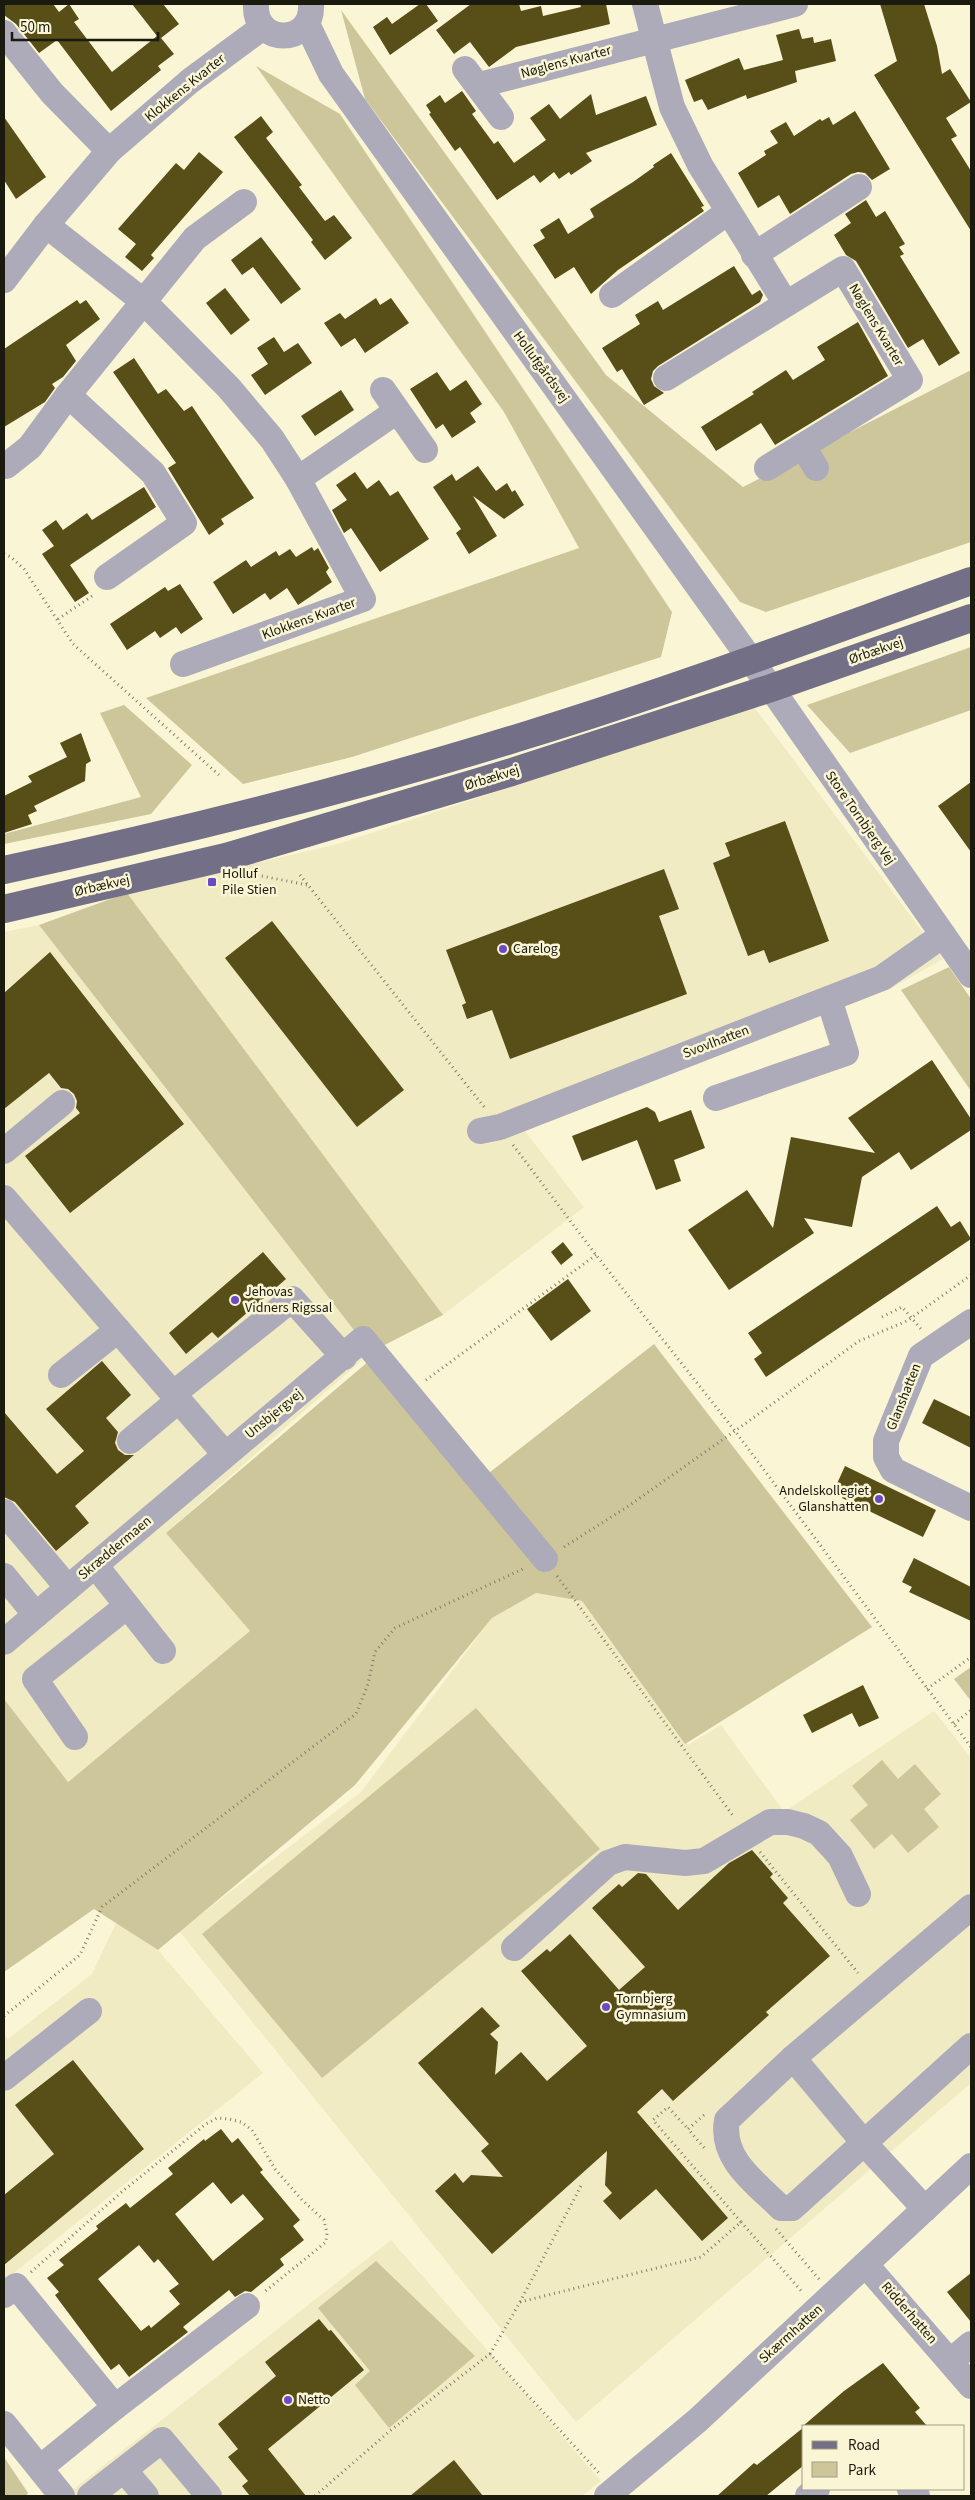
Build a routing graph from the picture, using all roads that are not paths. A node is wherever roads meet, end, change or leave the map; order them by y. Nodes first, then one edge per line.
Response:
1 (645, 4) edge
2 (795, 4) edge
3 (260, 15) edge
4 (303, 21) edge
5 (4, 35) edge
6 (652, 39) junction
7 (502, 117) dead end
8 (109, 151) junction
9 (859, 187) dead end
10 (244, 202) dead end
11 (728, 212) junction
12 (46, 226) junction
13 (754, 255) junction
14 (4, 280) edge
15 (612, 295) dead end
16 (144, 301) junction
17 (786, 304) junction
18 (666, 378) dead end
19 (68, 395) junction
20 (425, 450) dead end
21 (6, 466) dead end
22 (767, 468) dead end
23 (298, 479) junction
24 (107, 577) road end
25 (971, 581) edge
26 (971, 618) edge
27 (751, 660) junction
28 (183, 664) dead end
29 (771, 688) junction
30 (4, 870) edge
31 (4, 909) edge
32 (943, 934) junction
33 (971, 975) edge
34 (828, 999) junction
35 (716, 1098) dead end
36 (62, 1103) dead end
37 (490, 1129) road end
38 (4, 1150) edge
39 (4, 1198) edge
40 (971, 1322) edge
41 (118, 1330) junction
42 (344, 1358) junction
43 (61, 1375) dead end
44 (176, 1397) junction
45 (130, 1441) dead end
46 (226, 1454) junction
47 (971, 1508) edge
48 (4, 1512) edge
49 (545, 1559) road end
50 (95, 1565) junction
51 (4, 1576) edge
52 (68, 1588) junction
53 (127, 1606) junction
54 (36, 1615) junction
55 (4, 1642) edge
56 (163, 1651) dead end
57 (74, 1737) dead end
58 (858, 1894) dead end
59 (971, 1906) edge
60 (514, 1948) dead end
61 (89, 2011) dead end
62 (971, 2046) edge
63 (793, 2058) junction
64 (4, 2078) edge
65 (865, 2144) junction
66 (971, 2166) edge
67 (926, 2210) junction
68 (866, 2265) junction
69 (10, 2290) edge
70 (247, 2306) road end
71 (971, 2344) edge
72 (951, 2361) junction
73 (971, 2386) edge
74 (115, 2407) junction
75 (4, 2424) edge
76 (40, 2468) junction
77 (124, 2470) junction
78 (611, 2493) edge
79 (62, 2496) edge
80 (90, 2496) edge
81 (146, 2496) edge
82 (209, 2496) edge

1 - 6 street
2 - 6 street, Nøglens Kvarter
3 - 4 street
3 - 8 street, Klokkens Kvarter
4 - 27 street, Hollufgårdsvej
5 - 8 street
6 - 7 street, Nøglens Kvarter
6 - 11 street
8 - 12 street, Klokkens Kvarter
9 - 13 street
10 - 16 street
11 - 13 street
11 - 15 street
12 - 14 street, Klokkens Kvarter
12 - 16 street, Klokkens Kvarter
13 - 17 street
16 - 19 street
16 - 23 street, Klokkens Kvarter
17 - 18 street, Nøglens Kvarter
17 - 22 street, Nøglens Kvarter
19 - 21 street
19 - 24 street
20 - 23 street
23 - 28 street, Klokkens Kvarter
25 - 27 main road
26 - 29 main road, Ørbækvej
27 - 29 street, Store Tornbjerg Vej
27 - 30 main road
29 - 31 main road, Ørbækvej
29 - 32 street, Store Tornbjerg Vej
32 - 33 street, Store Tornbjerg Vej
32 - 34 street, Svovlhatten
34 - 35 street
34 - 37 street, Svovlhatten
36 - 38 street
39 - 41 street
40 - 47 street, Glanshatten
41 - 43 street
41 - 44 street
42 - 44 street
42 - 46 street, Unsbjergvej
42 - 49 street, Unsbjergvej
44 - 45 street
44 - 46 street
46 - 50 street, Skræddermaen
48 - 52 street
50 - 52 street, Skræddermaen
50 - 53 street
51 - 54 street
52 - 54 street, Skræddermaen
53 - 56 street
53 - 57 street
54 - 55 street, Skræddermaen
58 - 60 street
59 - 63 street
61 - 64 street
62 - 65 street
63 - 65 street
63 - 65 street
65 - 67 street
66 - 67 street, Skærmhatten
67 - 68 street, Skærmhatten
68 - 72 street, Ridderhatten
68 - 78 street, Skærmhatten
69 - 74 street
70 - 74 street
71 - 72 street
72 - 73 street, Ridderhatten
74 - 76 street
75 - 76 street
76 - 79 street
77 - 80 street
77 - 81 street
77 - 82 street

